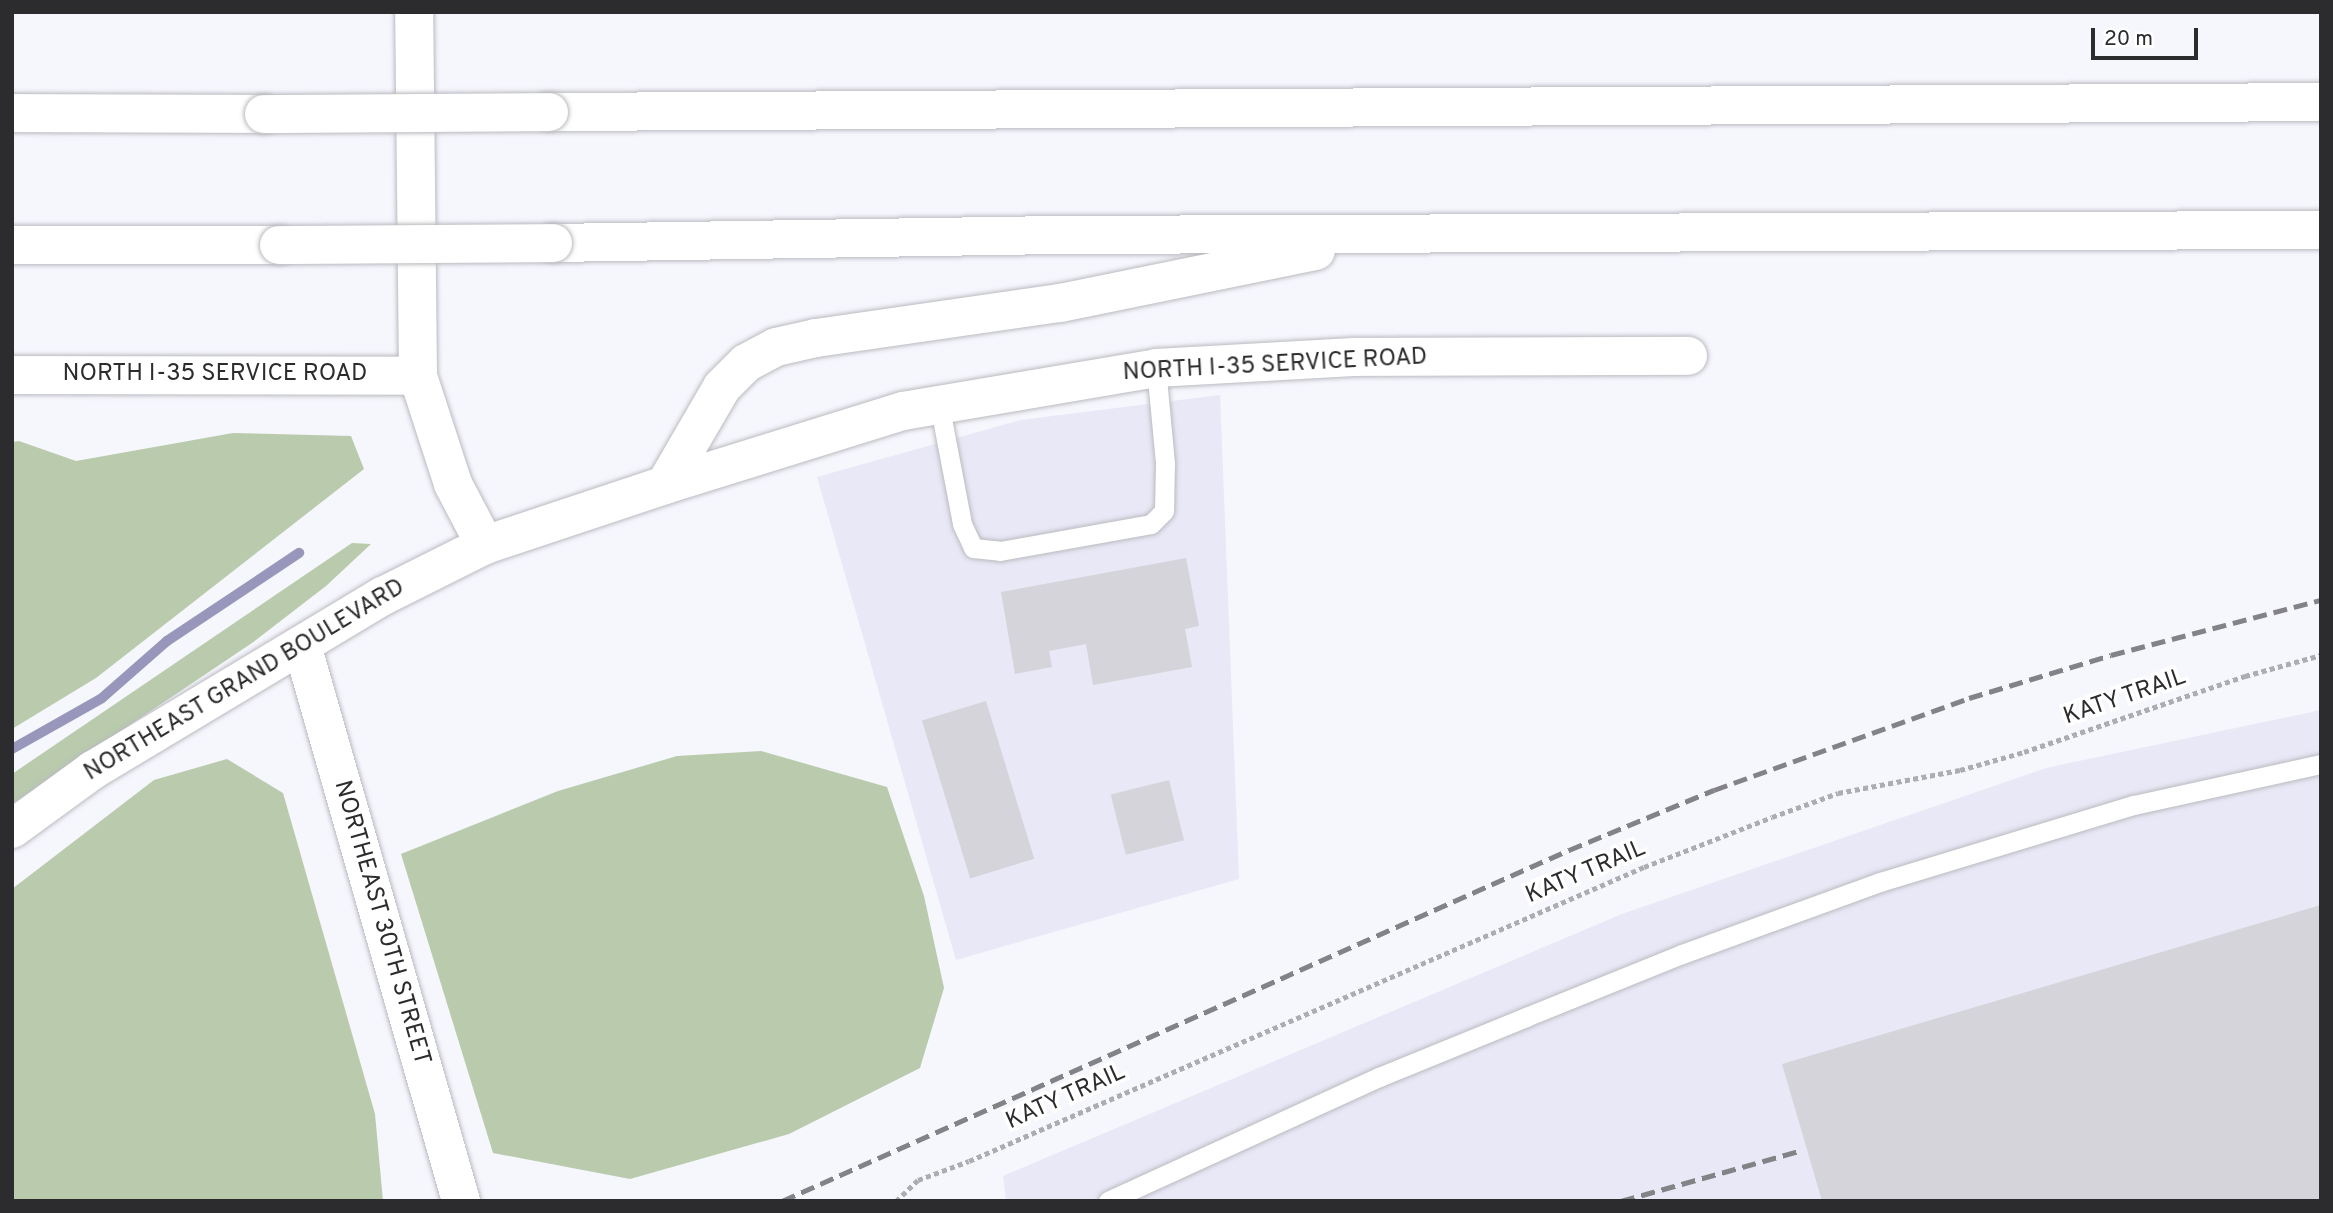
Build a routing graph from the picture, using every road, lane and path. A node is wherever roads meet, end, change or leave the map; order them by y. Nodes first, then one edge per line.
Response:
1 (414, 12) edge
2 (2321, 102) edge
3 (12, 113) edge
4 (2321, 230) edge
5 (1400, 234) junction
6 (12, 244) edge
7 (1688, 356) dead end
8 (1156, 368) junction
9 (12, 374) edge
10 (418, 376) junction
11 (939, 403) junction
12 (665, 485) junction
13 (485, 545) junction
14 (302, 645) junction
15 (2321, 655) edge
16 (2321, 764) edge
17 (12, 829) edge
18 (461, 1201) edge
19 (896, 1201) edge
20 (1108, 1201) edge

1 - 10 main road
2 - 3 main road, bridge
4 - 5 main road
5 - 6 main road, bridge
5 - 12 main road
7 - 8 main road, NORTH I-35 SERVICE ROAD
8 - 11 main road, NORTH I-35 SERVICE ROAD
8 - 11 lane
9 - 10 main road, NORTH I-35 SERVICE ROAD
10 - 13 main road
11 - 12 main road, NORTH I-35 SERVICE ROAD
12 - 13 main road, NORTHEAST GRAND BOULEVARD
13 - 14 main road, NORTHEAST GRAND BOULEVARD
14 - 17 main road, NORTHEAST GRAND BOULEVARD
14 - 18 main road, NORTHEAST 30TH STREET
15 - 19 path, KATY TRAIL
16 - 20 lane

